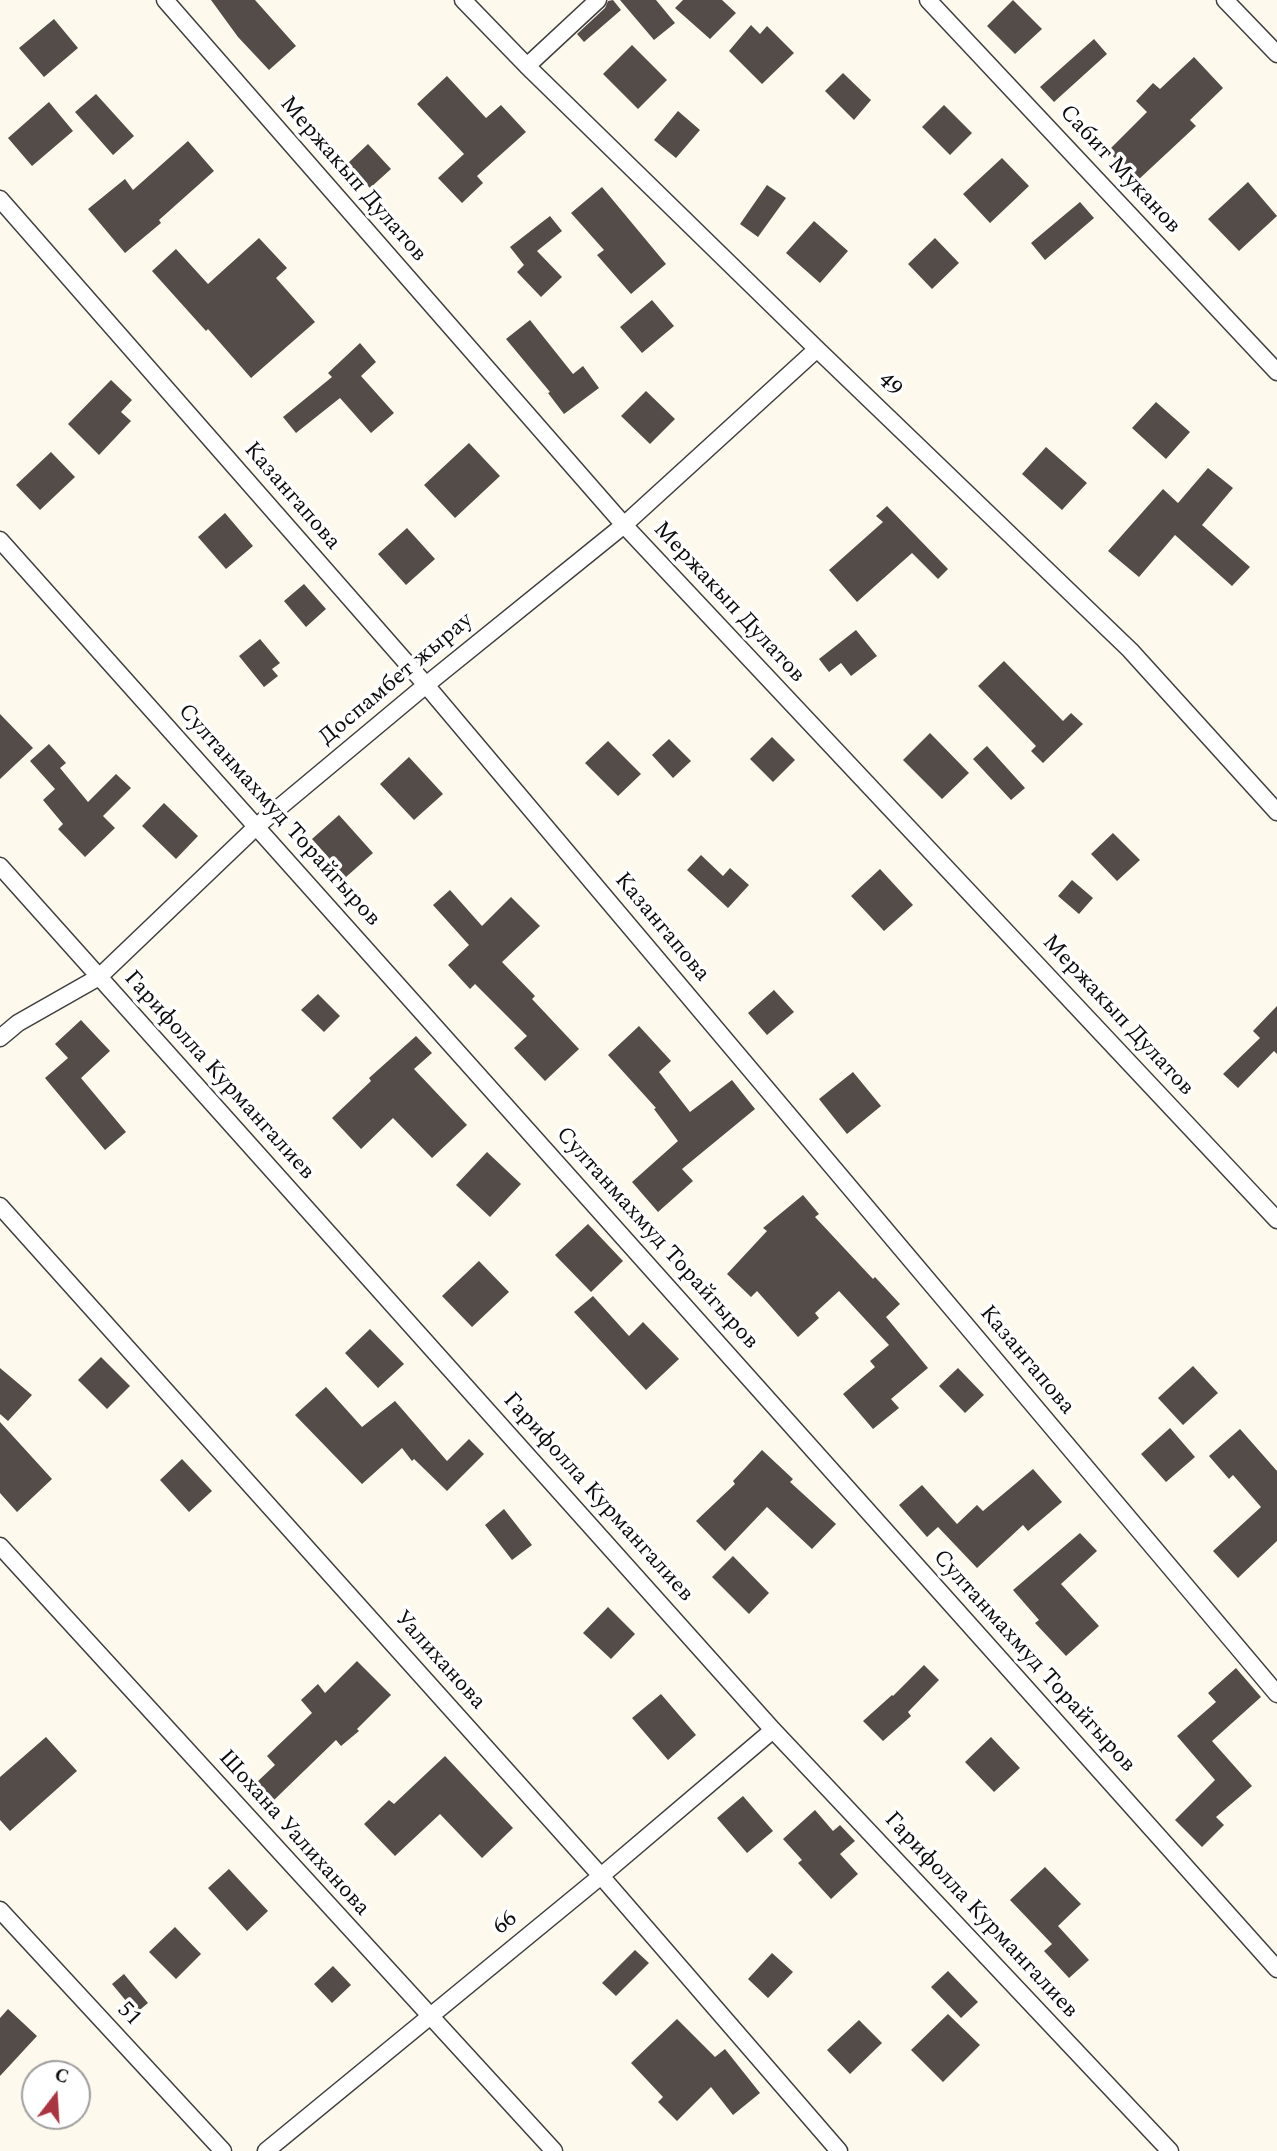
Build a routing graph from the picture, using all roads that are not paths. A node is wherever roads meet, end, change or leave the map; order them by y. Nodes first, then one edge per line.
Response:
1 (165, 0) edge
2 (463, 0) edge
3 (598, 0) edge
4 (928, 0) edge
5 (1225, 0) edge
6 (1277, 54) edge
7 (527, 66) junction
8 (0, 199) edge
9 (817, 349) junction
10 (1277, 372) edge
11 (624, 525) junction
12 (0, 540) edge
13 (426, 684) junction
14 (1277, 811) edge
15 (257, 826) junction
16 (0, 866) edge
17 (99, 977) junction
18 (0, 1038) edge
19 (0, 1206) edge
20 (1277, 1220) edge
21 (0, 1546) edge
22 (1277, 1694) edge
23 (773, 1730) junction
24 (601, 1876) junction
25 (0, 1910) edge
26 (1277, 1969) edge
27 (429, 2016) junction
28 (831, 2148) edge
29 (223, 2151) edge
30 (265, 2151) edge
31 (554, 2151) edge
32 (1170, 2151) edge

1 - 11 street, Мержакып Дулатов
2 - 7 street, 49
3 - 7 street
4 - 10 street, Сабит Муканов
5 - 6 street
7 - 9 street, 49
8 - 13 street, Казангапова
9 - 11 street, Доспамбет жырау
9 - 14 street, 49
11 - 13 street, Доспамбет жырау
11 - 20 street, Мержакып Дулатов
12 - 15 street, Султанмахмуд Торайгыров
13 - 15 street, Доспамбет жырау
13 - 22 street, Казангапова
15 - 17 street, Доспамбет жырау
15 - 26 street, Султанмахмуд Торайгыров
16 - 17 street, Гарифолла Курмангалиев
17 - 18 street, Доспамбет жырау
17 - 23 street, Гарифолла Курмангалиев
19 - 24 street, Уалиханова
21 - 27 street, Шохана Уалиханова
23 - 24 street, 66
23 - 32 street, Гарифолла Курмангалиев
24 - 27 street, 66
24 - 28 street, Уалиханова
25 - 29 street, 51
27 - 30 street, 66
27 - 31 street, Шохана Уалиханова

